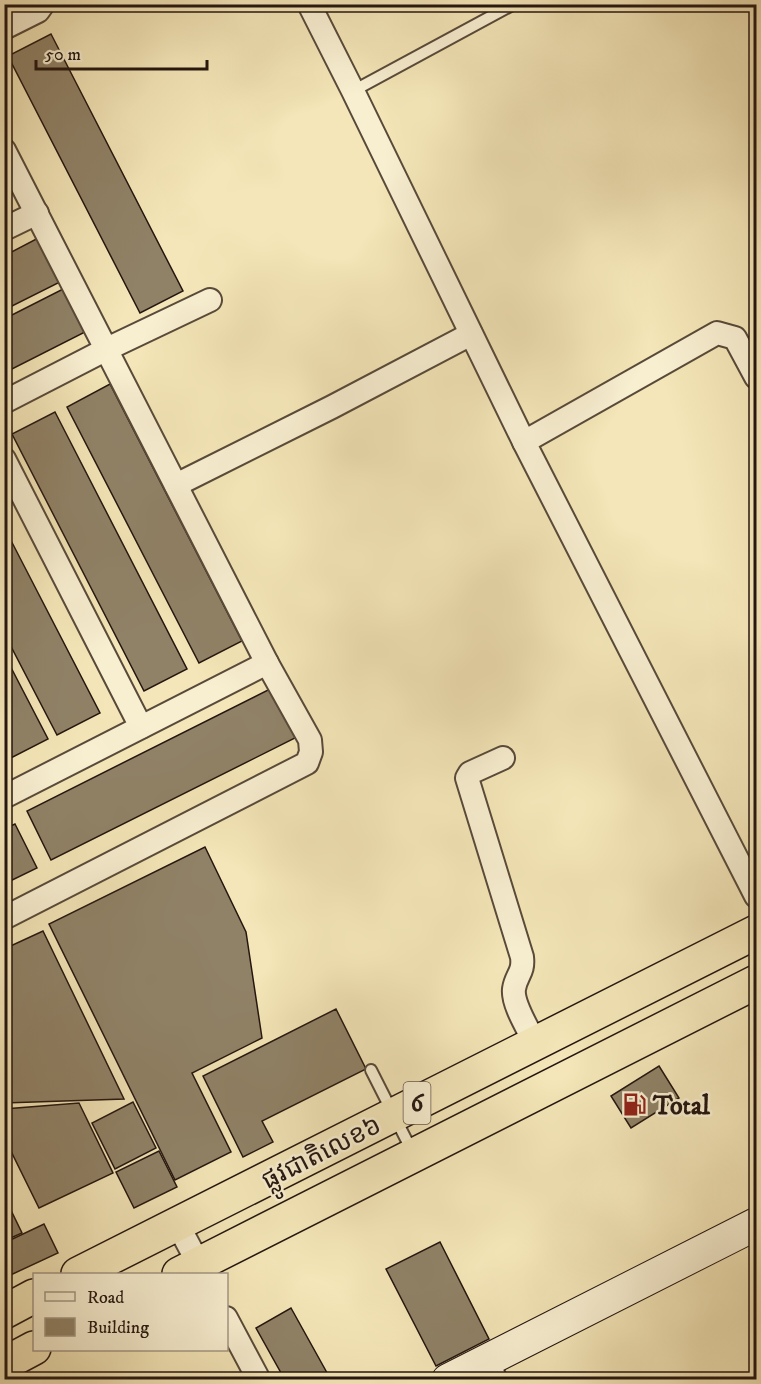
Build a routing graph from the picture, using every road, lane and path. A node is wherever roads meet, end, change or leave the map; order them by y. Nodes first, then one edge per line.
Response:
1 (43, 4) edge
2 (309, 4) edge
3 (514, 4) edge
4 (4, 28) edge
5 (353, 91) junction
6 (4, 150) edge
7 (36, 213) junction
8 (4, 229) edge
9 (210, 300) dead end
10 (471, 334) junction
11 (106, 349) junction
12 (756, 377) edge
13 (4, 402) edge
14 (524, 442) junction
15 (4, 459) edge
16 (176, 485) junction
17 (267, 663) junction
18 (141, 727) junction
19 (503, 758) dead end
20 (4, 796) edge
21 (756, 896) edge
22 (4, 918) edge
23 (756, 932) edge
24 (756, 982) edge
25 (536, 1044) junction
26 (371, 1070) dead end
27 (393, 1115) junction
28 (414, 1155) junction
29 (756, 1224) edge
30 (178, 1225) junction
31 (194, 1271) edge
32 (82, 1273) edge
33 (33, 1296) edge
34 (4, 1311) edge
35 (228, 1322) edge
36 (33, 1349) edge
37 (4, 1364) edge
38 (491, 1370) edge
39 (259, 1380) edge
40 (448, 1380) edge

1 - 4 street
2 - 5 street
3 - 5 lane
5 - 10 street
6 - 7 street
7 - 8 street
7 - 11 street
9 - 11 street
10 - 14 street
10 - 16 street
11 - 13 street
11 - 16 street
12 - 14 street
14 - 21 street
15 - 18 street
16 - 17 street
17 - 18 street
17 - 22 street
18 - 20 street
19 - 25 street
23 - 25 highway, ផ្លូវជាតិលេខ៦ / 6
24 - 28 highway, ផ្លូវជាតិលេខ៦ / 6
25 - 27 highway, ផ្លូវជាតិលេខ៦ / 6
26 - 27 lane
27 - 28 lane
27 - 30 highway, ផ្លូវជាតិលេខ៦ / 6
28 - 31 highway, ផ្លូវជាតិលេខ៦ / 6
29 - 38 street
30 - 31 street
30 - 32 highway, ផ្លូវជាតិលេខ៦ / 6
33 - 34 highway
35 - 39 street
36 - 37 highway
38 - 40 street

